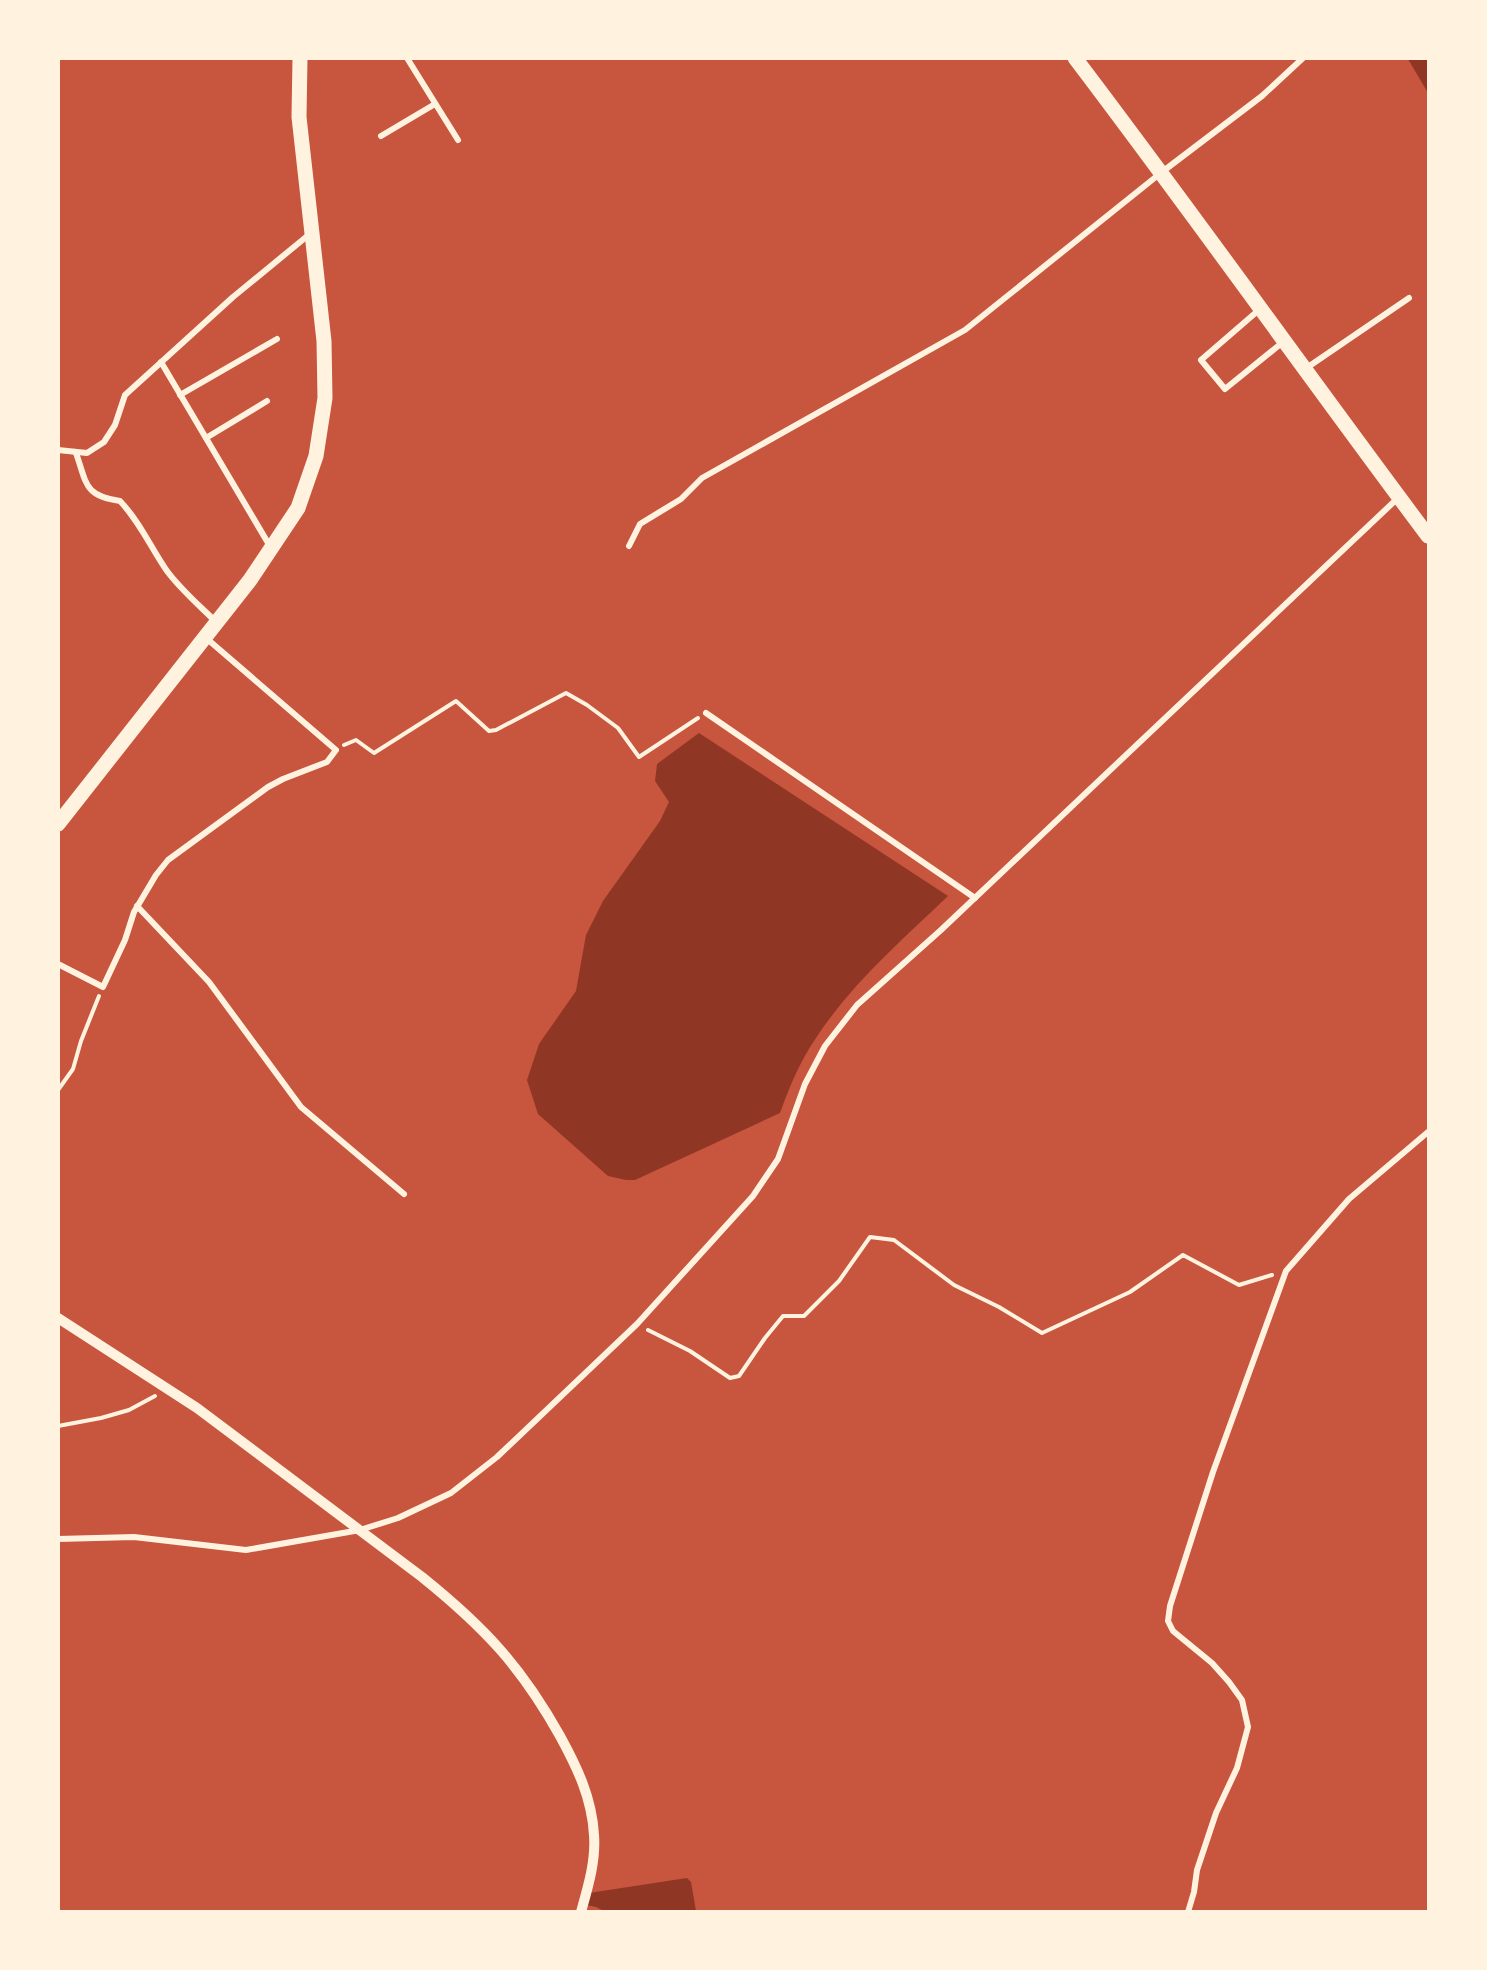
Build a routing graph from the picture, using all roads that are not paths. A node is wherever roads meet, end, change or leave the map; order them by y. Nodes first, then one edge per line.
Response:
1 (300, 58) edge
2 (407, 58) edge
3 (1075, 58) edge
4 (1303, 58) edge
5 (435, 104) junction
6 (381, 136) dead end
7 (458, 140) dead end
8 (1162, 172) junction
9 (312, 233) junction
10 (1409, 298) dead end
11 (1260, 309) junction
12 (277, 339) dead end
13 (1284, 341) junction
14 (161, 362) junction
15 (1304, 369) junction
16 (180, 395) junction
17 (267, 401) dead end
18 (206, 438) junction
19 (58, 450) edge
20 (76, 453) junction
21 (1399, 497) junction
22 (1428, 536) edge
23 (629, 546) dead end
24 (271, 548) junction
25 (217, 622) junction
26 (205, 637) junction
27 (706, 712) road end
28 (58, 824) edge
29 (975, 898) junction
30 (137, 906) junction
31 (58, 964) edge
32 (1428, 1131) edge
33 (404, 1194) dead end
34 (58, 1318) edge
35 (360, 1530) junction
36 (58, 1539) edge
37 (581, 1911) edge
38 (1188, 1911) edge

1 - 9 main road
2 - 5 street
3 - 8 main road
4 - 8 street
5 - 6 street
5 - 7 street
8 - 11 main road
8 - 23 street
9 - 14 street
9 - 24 main road
10 - 15 street
11 - 13 main road
11 - 13 street
12 - 16 street
13 - 15 main road
14 - 16 street
14 - 20 street
15 - 21 main road
16 - 18 street
17 - 18 street
18 - 24 street
19 - 20 street
20 - 25 street
21 - 22 main road
21 - 29 street
24 - 25 main road
25 - 26 main road
26 - 28 main road
26 - 30 street
27 - 29 street
29 - 35 street
30 - 31 street
30 - 33 street
32 - 38 street
34 - 35 street
35 - 36 street
35 - 37 street

